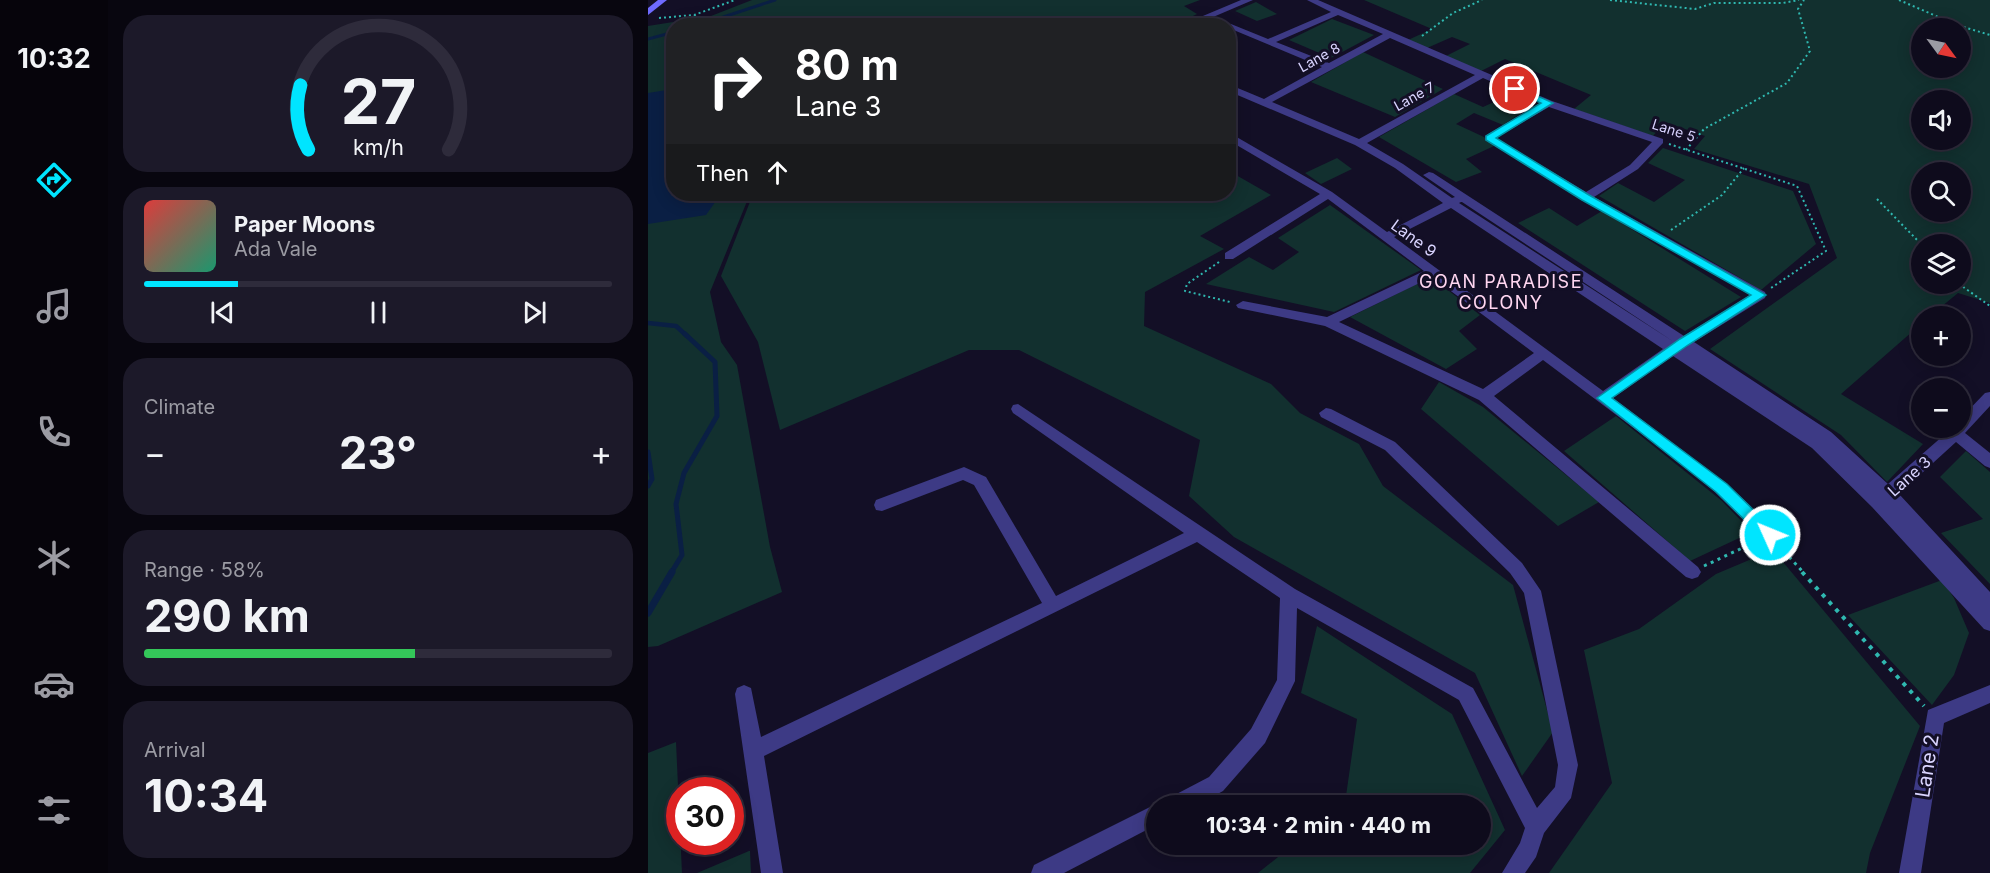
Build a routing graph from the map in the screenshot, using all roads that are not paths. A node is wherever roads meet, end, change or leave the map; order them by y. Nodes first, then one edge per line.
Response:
1 (663, 0) edge
2 (1249, 0) edge
3 (1311, 0) edge
4 (648, 12) edge
5 (1338, 12) junction
6 (1206, 17) edge
7 (1236, 29) edge
8 (1388, 35) junction
9 (1269, 42) junction
10 (1328, 66) junction
11 (1482, 75) junction
12 (1236, 84) edge
13 (1236, 90) edge
14 (1267, 101) junction
15 (1548, 103) junction
16 (1236, 140) edge
17 (1363, 140) junction
18 (1328, 194) junction
19 (1586, 197) junction
20 (1456, 200) junction
21 (1385, 237) junction
22 (1229, 256) road end
23 (1433, 272) junction
24 (1243, 305) road end
25 (1328, 322) junction
26 (1678, 345) junction
27 (1543, 353) junction
28 (1484, 396) junction
29 (1990, 397) edge
30 (1603, 398) junction
31 (1018, 409) dead end
32 (1326, 413) dead end
33 (1971, 417) edge
34 (1951, 438) edge
35 (1962, 438) edge
36 (1990, 462) edge
37 (1884, 499) junction
38 (882, 505) dead end
39 (1198, 534) junction
40 (1770, 535) road end
41 (1692, 572) road end
42 (1289, 594) junction
43 (1990, 604) edge
44 (1053, 606) junction
45 (1990, 623) edge
46 (744, 694) dead end
47 (1990, 694) edge
48 (753, 751) junction
49 (1195, 795) edge
50 (1146, 819) edge
51 (1536, 827) junction
52 (772, 873) edge
53 (1042, 873) edge
54 (1513, 873) edge
55 (1910, 873) edge

1 - 4 street
2 - 6 street
3 - 5 street, Lane 5
5 - 8 street, Lane 5
5 - 9 street
7 - 9 street
8 - 10 street, Lane 8
8 - 11 street, Lane 5
9 - 10 street
10 - 14 street, Lane 8
11 - 15 street, Lane 5
11 - 17 street, Lane 7
12 - 14 street
13 - 14 street
14 - 17 street
15 - 19 street
15 - 19 street, Lane 5
16 - 18 street, Lane 9
17 - 20 street
18 - 21 street, Lane 9
18 - 22 street
19 - 26 street
20 - 21 street
20 - 26 street
21 - 23 street, Lane 9
23 - 25 street
23 - 27 street, Lane 9
24 - 25 street
25 - 28 street
26 - 30 street
26 - 37 street
27 - 28 street
27 - 30 street, Lane 9
28 - 41 street
29 - 33 street, Lane 3
30 - 40 street, Lane 9
31 - 39 street
32 - 51 street
34 - 37 street, Lane 3
35 - 36 street
37 - 43 street
37 - 45 street
38 - 44 street
39 - 42 street
39 - 44 street
42 - 49 street
42 - 51 street
44 - 48 street
46 - 48 street
47 - 55 street, Lane 2
48 - 52 street
50 - 53 street
51 - 54 street

